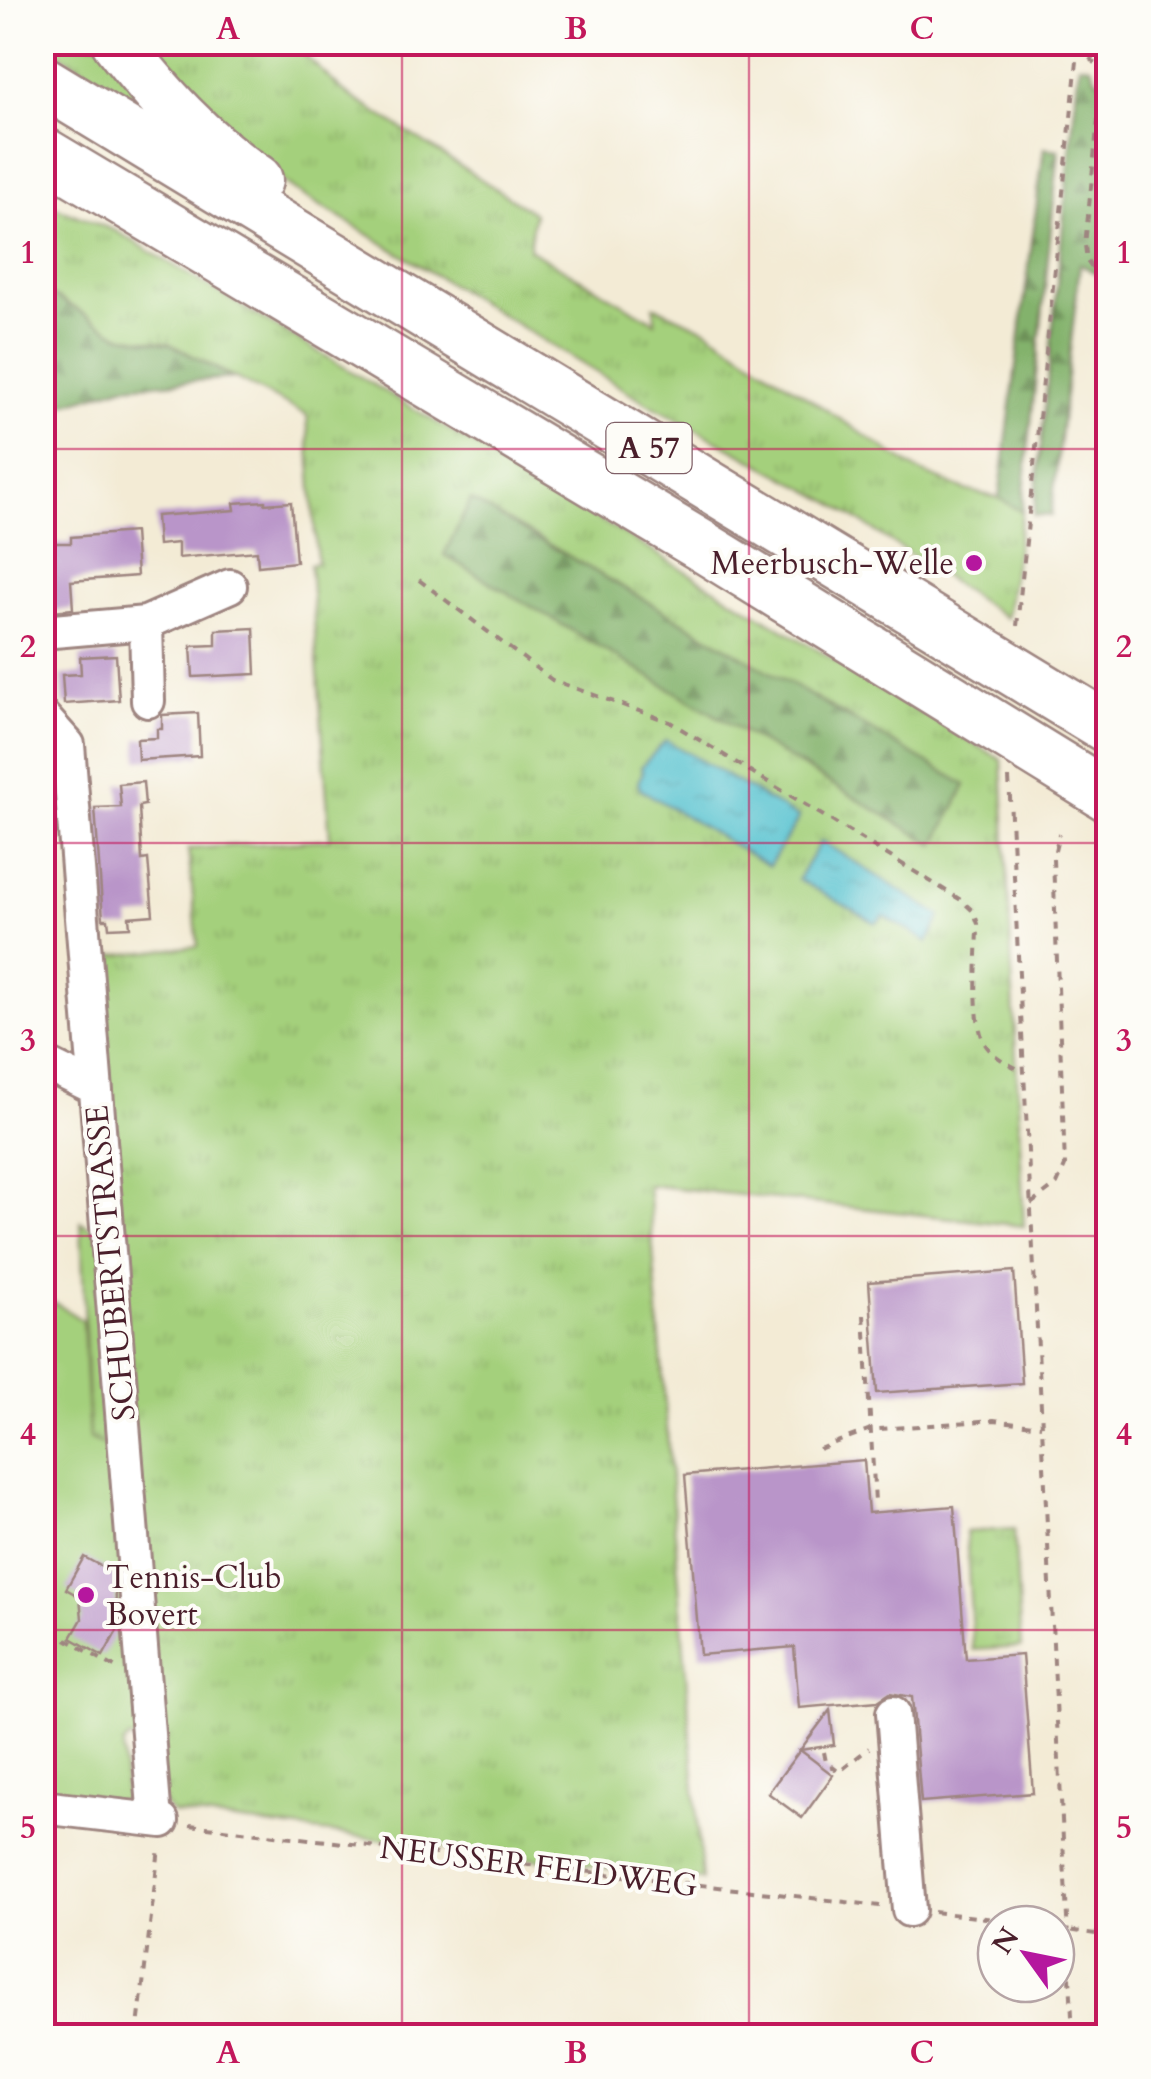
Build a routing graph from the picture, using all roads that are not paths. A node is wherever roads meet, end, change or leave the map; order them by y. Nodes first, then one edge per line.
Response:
1 (116, 42) edge
2 (42, 81) edge
3 (42, 152) edge
4 (42, 184) edge
5 (403, 299) junction
6 (299, 307) junction
7 (230, 586) dead end
8 (146, 623) junction
9 (42, 632) edge
10 (148, 702) dead end
11 (42, 716) edge
12 (1108, 728) edge
13 (1108, 796) edge
14 (42, 1062) edge
15 (95, 1088) junction
16 (894, 1724) road end
17 (42, 1807) edge
18 (909, 1910) road end

1 - 5 highway
2 - 5 highway, A 57
3 - 6 highway, A 57
4 - 6 highway
5 - 12 highway, A 57
6 - 13 highway, A 57
7 - 8 street
8 - 9 street
8 - 10 street
11 - 15 street, SCHUBERTSTRASSE
14 - 15 street
15 - 17 street, SCHUBERTSTRASSE
16 - 18 street

